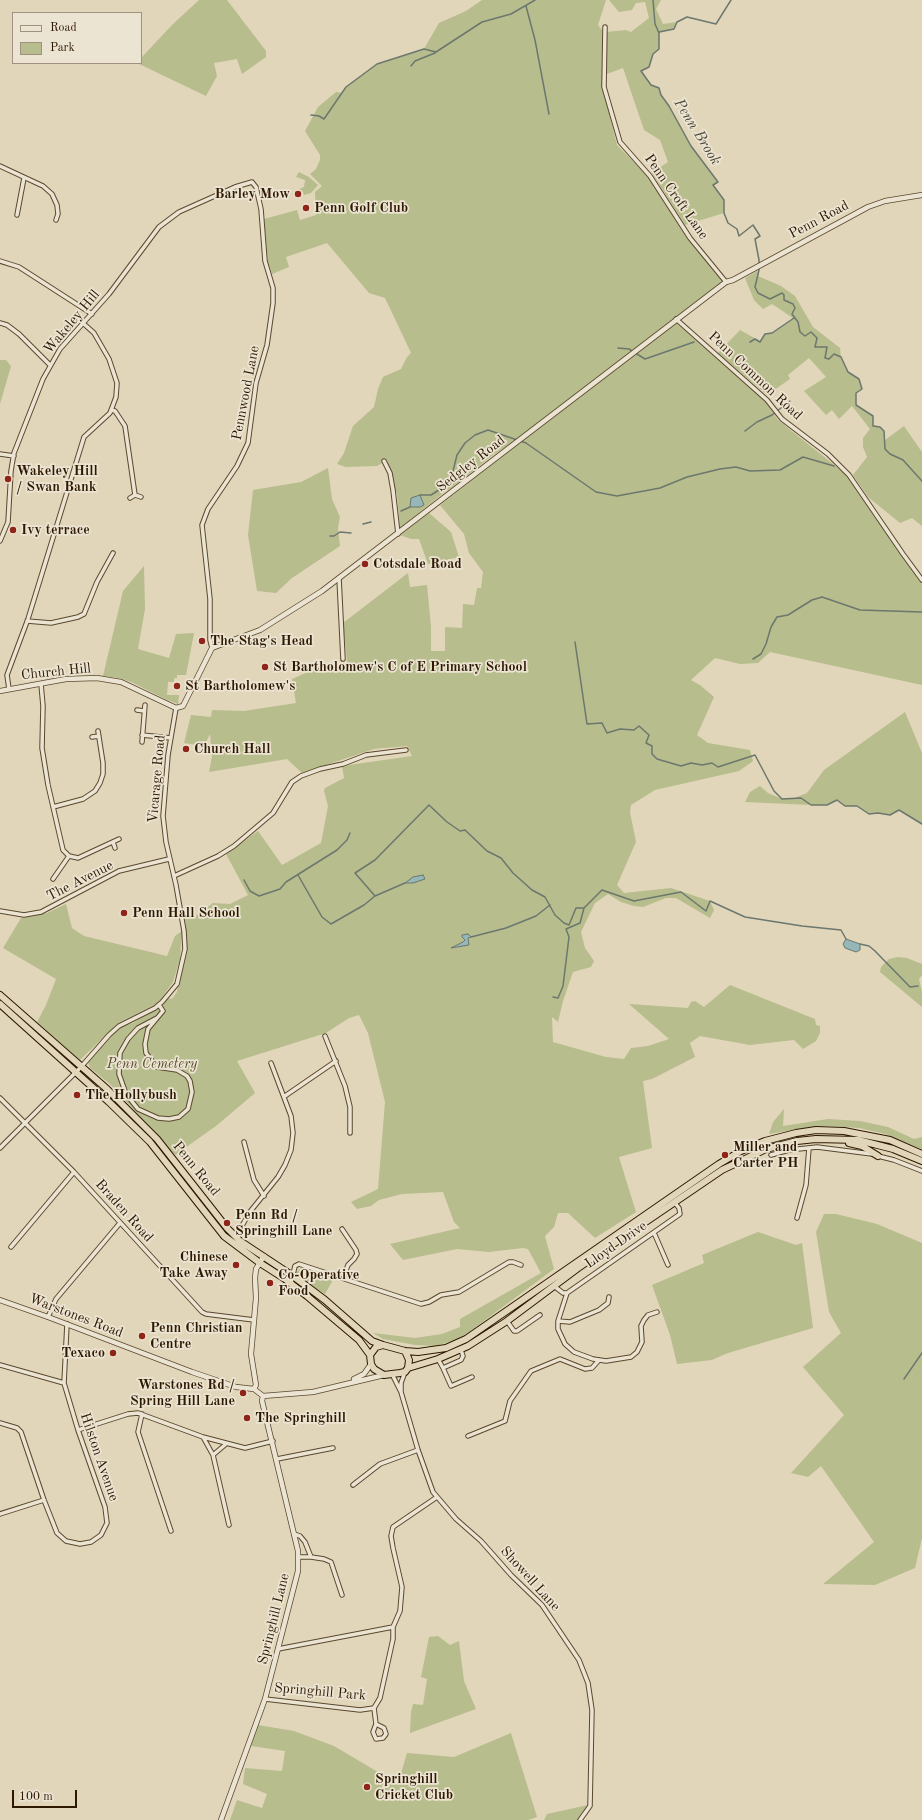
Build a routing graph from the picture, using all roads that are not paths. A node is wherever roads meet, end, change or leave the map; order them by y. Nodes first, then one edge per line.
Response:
1 (605, 27) dead end
2 (0, 166) edge
3 (24, 178) junction
4 (252, 182) joint
5 (922, 194) edge
6 (17, 215) dead end
7 (56, 220) dead end
8 (0, 261) edge
9 (733, 280) joint
10 (726, 282) junction
11 (92, 314) junction
12 (676, 319) junction
13 (0, 323) edge
14 (84, 324) junction
15 (50, 365) junction
16 (111, 410) junction
17 (0, 454) edge
18 (14, 456) junction
19 (384, 461) dead end
20 (135, 495) junction
21 (141, 497) dead end
22 (130, 498) dead end
23 (398, 534) junction
24 (0, 541) edge
25 (113, 554) dead end
26 (339, 578) junction
27 (922, 580) edge
28 (27, 621) junction
29 (212, 648) junction
30 (343, 659) dead end
31 (41, 684) junction
32 (9, 689) junction
33 (0, 691) edge
34 (145, 705) dead end
35 (179, 708) junction
36 (137, 710) dead end
37 (144, 711) junction
38 (98, 731) dead end
39 (142, 735) junction
40 (99, 736) junction
41 (92, 737) dead end
42 (171, 738) junction
43 (142, 742) dead end
44 (406, 750) dead end
45 (53, 807) junction
46 (119, 840) dead end
47 (113, 842) junction
48 (115, 848) dead end
49 (69, 856) junction
50 (169, 859) junction
51 (57, 873) junction
52 (62, 875) dead end
53 (174, 876) junction
54 (53, 879) dead end
55 (0, 911) edge
56 (0, 995) edge
57 (0, 1004) edge
58 (159, 1005) junction
59 (157, 1018) junction
60 (325, 1036) dead end
61 (336, 1061) junction
62 (271, 1063) dead end
63 (79, 1069) junction
64 (284, 1096) junction
65 (0, 1098) edge
66 (25, 1123) junction
67 (350, 1133) dead end
68 (826, 1138) junction
69 (244, 1142) dead end
70 (0, 1148) edge
71 (809, 1148) junction
72 (922, 1154) edge
73 (771, 1155) dead end
74 (878, 1156) junction
75 (922, 1161) edge
76 (922, 1171) edge
77 (74, 1172) junction
78 (264, 1196) junction
79 (674, 1202) junction
80 (797, 1218) dead end
81 (120, 1223) junction
82 (342, 1229) dead end
83 (652, 1233) junction
84 (236, 1237) junction
85 (11, 1247) dead end
86 (264, 1256) junction
87 (260, 1263) junction
88 (521, 1265) dead end
89 (668, 1265) dead end
90 (293, 1276) junction
91 (343, 1278) junction
92 (291, 1283) junction
93 (554, 1286) junction
94 (567, 1293) junction
95 (609, 1296) dead end
96 (0, 1300) edge
97 (658, 1312) dead end
98 (540, 1315) dead end
99 (48, 1317) junction
100 (254, 1320) junction
101 (558, 1321) junction
102 (507, 1322) junction
103 (67, 1324) junction
104 (383, 1345) junction
105 (461, 1350) junction
106 (405, 1351) junction
107 (370, 1355) junction
108 (438, 1359) junction
109 (599, 1360) junction
110 (371, 1364) junction
111 (0, 1365) edge
112 (443, 1368) junction
113 (407, 1370) junction
114 (392, 1374) junction
115 (384, 1375) junction
116 (472, 1377) dead end
117 (349, 1382) junction
118 (64, 1384) junction
119 (254, 1389) junction
120 (401, 1392) junction
121 (263, 1396) junction
122 (142, 1414) junction
123 (0, 1423) edge
124 (78, 1430) junction
125 (468, 1436) dead end
126 (203, 1437) junction
127 (273, 1440) junction
128 (226, 1444) junction
129 (333, 1448) dead end
130 (418, 1450) junction
131 (212, 1455) junction
132 (277, 1459) junction
133 (352, 1478) dead end
134 (437, 1497) junction
135 (44, 1500) junction
136 (0, 1514) edge
137 (230, 1525) dead end
138 (170, 1531) dead end
139 (294, 1534) junction
140 (311, 1556) junction
141 (298, 1557) junction
142 (342, 1596) dead end
143 (393, 1627) junction
144 (278, 1649) junction
145 (265, 1699) junction
146 (374, 1708) junction
147 (376, 1724) junction
148 (221, 1820) edge
149 (580, 1820) edge

1 - 10 street, Penn Croft Lane
2 - 3 street
3 - 6 street
3 - 7 street
4 - 11 street, Wakeley Hill
4 - 29 street, Pennwood Lane
5 - 9 street, Penn Road
8 - 11 street
9 - 10 street, Sedgley Road
10 - 12 street, Sedgley Road
11 - 14 street, Wakeley Hill
12 - 23 street, Sedgley Road
12 - 27 street, Penn Common Road
13 - 15 street
14 - 15 street, Wakeley Hill
14 - 16 street
15 - 18 street, Wakeley Hill
16 - 20 street
16 - 28 street
17 - 18 street
18 - 24 street, Wakeley Hill
19 - 23 street
20 - 21 street
20 - 22 street
23 - 26 street, Sedgley Road
25 - 28 street
26 - 29 street, Sedgley Road
26 - 30 street
28 - 32 street
29 - 35 street
31 - 32 street, Church Hill
31 - 35 street, Church Hill
31 - 45 street
32 - 33 street, Church Hill
34 - 37 street
35 - 42 street, Vicarage Road
36 - 37 street
37 - 39 street
38 - 40 street
39 - 42 street
39 - 43 street
40 - 41 street
40 - 45 street
42 - 50 street, Vicarage Road
44 - 53 street
45 - 49 street
46 - 47 street
47 - 48 street
47 - 49 street
49 - 51 street
50 - 53 street, Vicarage Road
50 - 55 street, The Avenue
51 - 52 street
51 - 54 street
53 - 58 street, Vicarage Road
56 - 63 highway, Penn Road
57 - 63 highway, Penn Road
58 - 59 street
58 - 63 street, Vicarage Road
59 - 59 street
60 - 61 street
61 - 64 street
61 - 67 street
62 - 64 street
63 - 66 street, Vicarage Road
63 - 84 highway, Penn Road
63 - 87 highway, Penn Road
64 - 78 street
65 - 66 street, Braden Road
66 - 70 street, Vicarage Road
66 - 77 street, Braden Road
68 - 74 highway
68 - 75 highway
68 - 79 highway
69 - 78 street
71 - 73 street
71 - 74 street
71 - 80 street
72 - 106 highway
74 - 76 street
77 - 81 street, Braden Road
77 - 85 street
78 - 84 street
79 - 83 street, Lloyd Drive
79 - 93 highway
81 - 99 street
81 - 100 street, Braden Road
82 - 91 street
83 - 89 street
83 - 94 street, Lloyd Drive
84 - 86 highway, Penn Road
86 - 87 street
86 - 90 highway, Penn Road
87 - 92 highway, Penn Road
87 - 100 street
88 - 91 street
90 - 91 street
90 - 92 street
90 - 104 highway, Penn Road
92 - 107 highway, Penn Road
93 - 94 street
93 - 102 highway
94 - 101 street
95 - 101 street
96 - 99 street, Warstones Road
97 - 109 street
98 - 102 street
99 - 103 street, Warstones Road
100 - 119 street
101 - 109 street
102 - 105 highway
103 - 118 street, Hilston Avenue
103 - 119 street, Warstones Road
104 - 106 highway
104 - 107 highway
105 - 108 highway
105 - 112 street
106 - 113 highway
107 - 110 highway
108 - 112 street
108 - 113 highway
109 - 125 street
110 - 115 highway
110 - 117 street
111 - 118 street
112 - 116 street
113 - 114 highway
113 - 120 street, Showell Lane
114 - 115 highway
114 - 120 street, Showell Lane
115 - 117 street
117 - 121 street
118 - 124 street, Hilston Avenue
119 - 121 street
120 - 130 street, Showell Lane
121 - 127 street, Springhill Lane
122 - 124 street
122 - 126 street
122 - 138 street
123 - 135 street, Hilston Avenue
124 - 135 street, Hilston Avenue
126 - 128 street
126 - 131 street
127 - 128 street
127 - 132 street, Springhill Lane
128 - 131 street
129 - 132 street
130 - 133 street
130 - 134 street, Showell Lane
131 - 137 street
132 - 139 street, Springhill Lane
134 - 143 street, Springhill Park
134 - 149 street, Showell Lane
135 - 136 street
139 - 140 street
139 - 141 street, Springhill Lane
140 - 141 street
140 - 142 street
141 - 144 street, Springhill Lane
143 - 144 street
143 - 146 street, Springhill Park
144 - 145 street, Springhill Lane
145 - 146 street, Springhill Park
145 - 148 street, Springhill Lane
146 - 147 street, Springhill Park
147 - 147 street, Springhill Park

